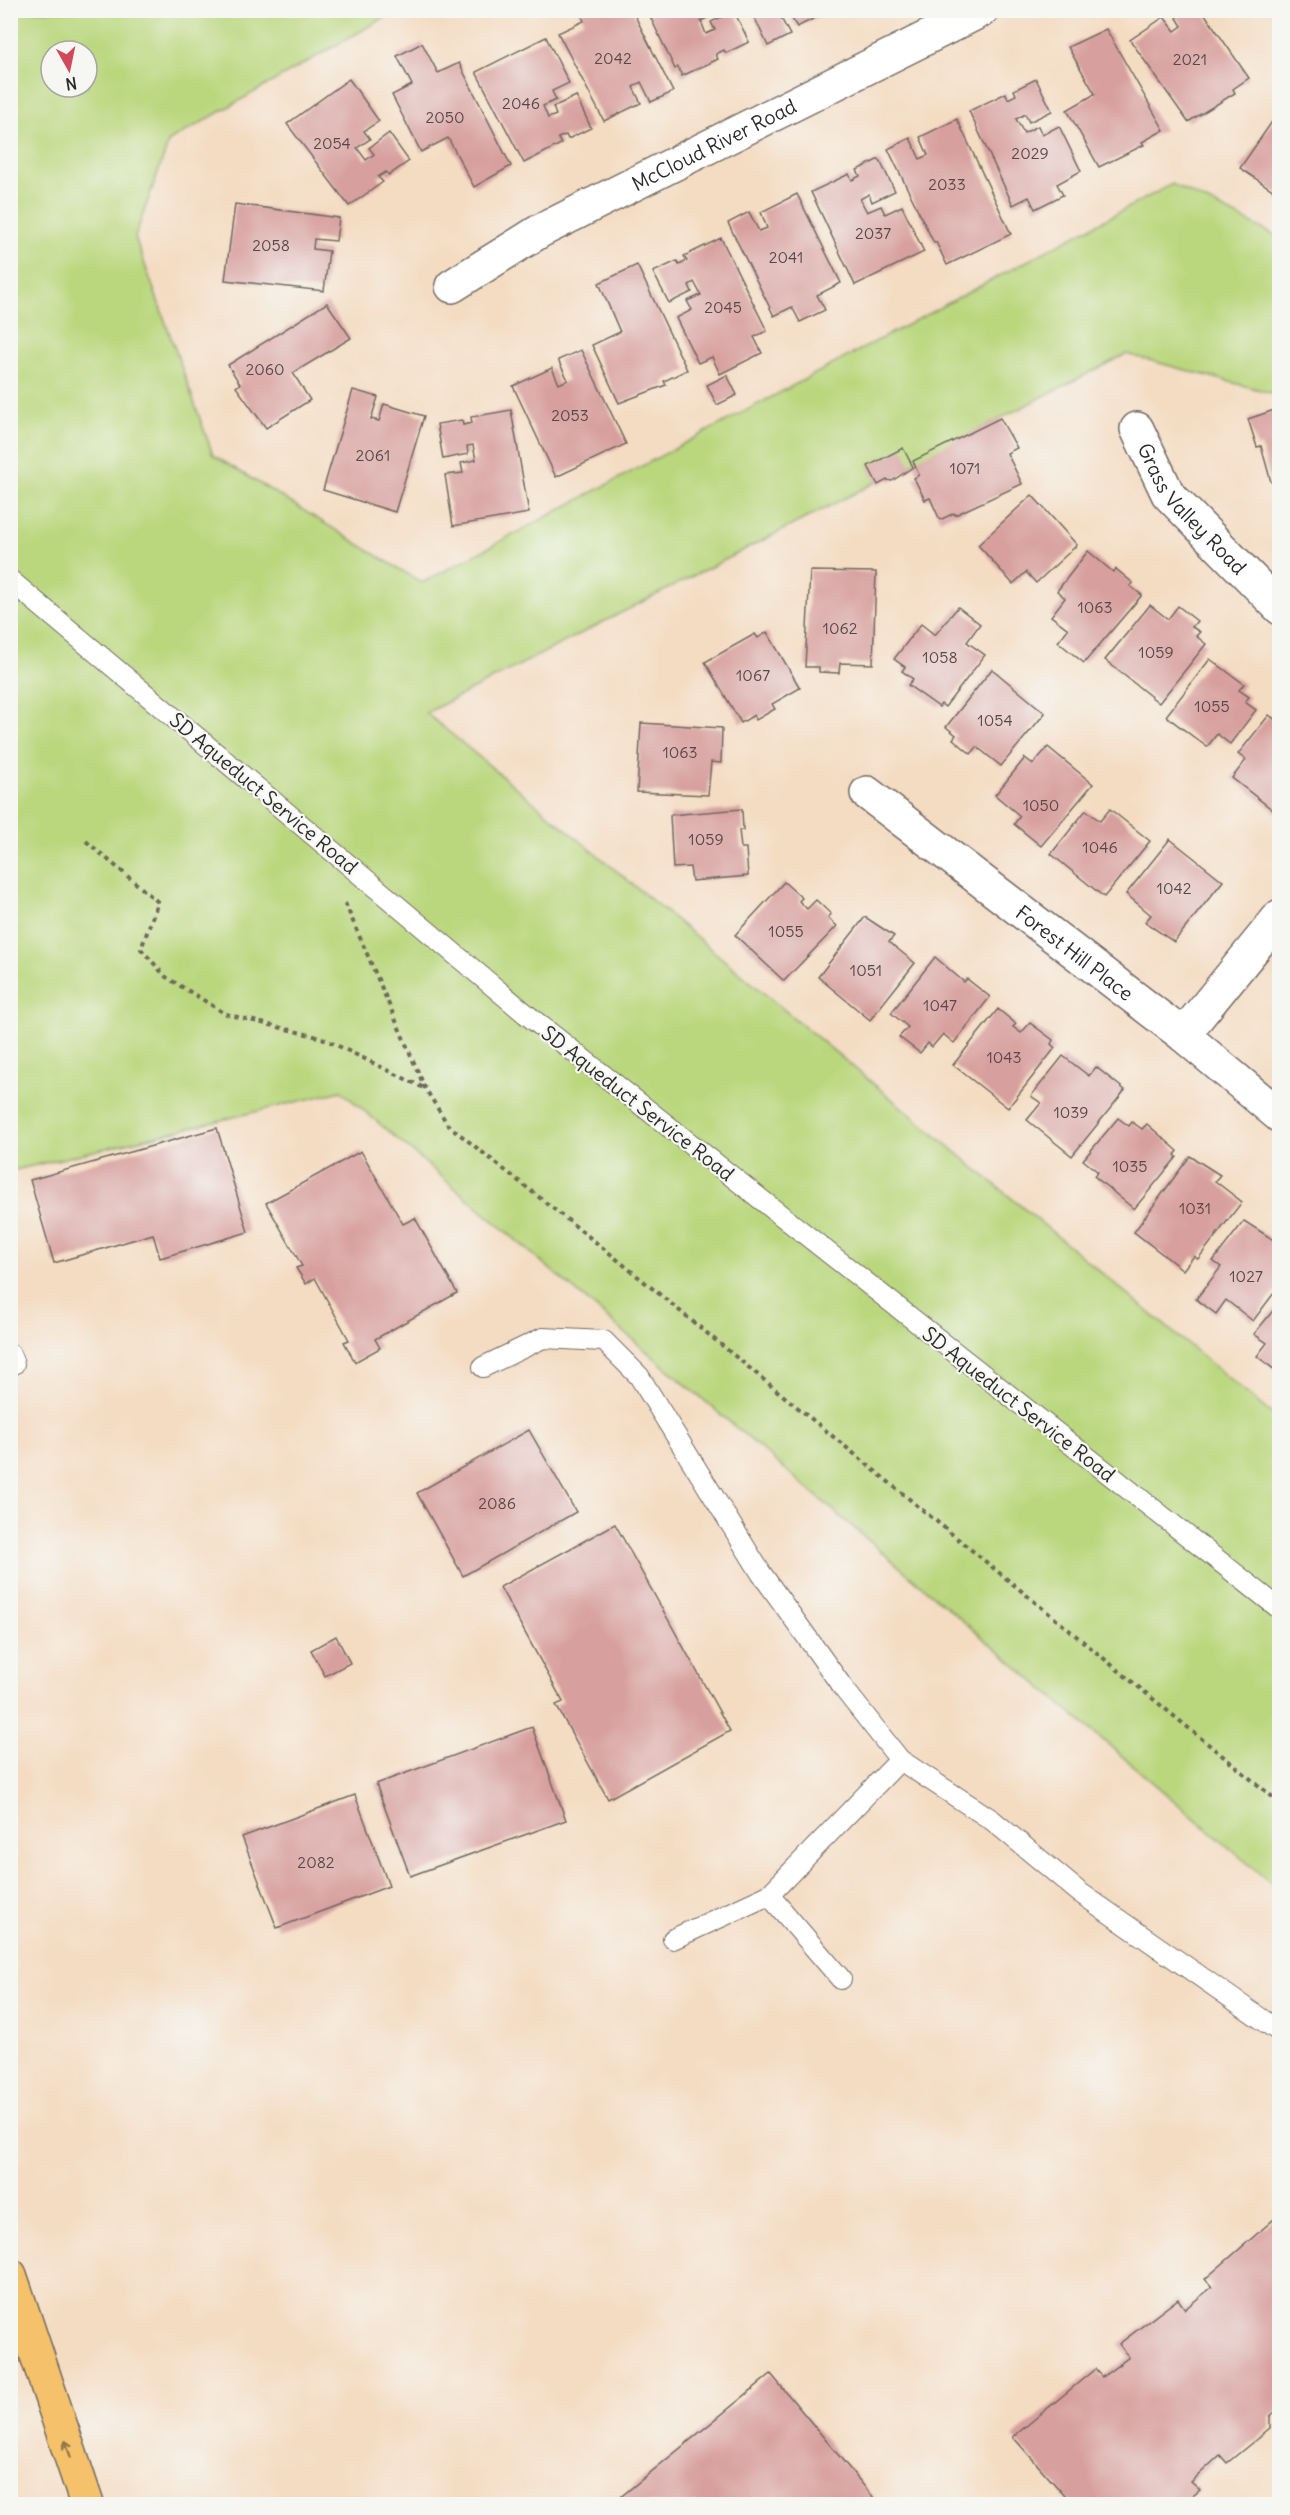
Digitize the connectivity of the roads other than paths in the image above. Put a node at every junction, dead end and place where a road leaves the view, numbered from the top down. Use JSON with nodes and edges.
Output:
{"nodes":[{"id":1,"x":982,"y":10,"type":"edge"},
{"id":2,"x":452,"y":286,"type":"dead end"},
{"id":3,"x":1137,"y":429,"type":"dead end"},
{"id":4,"x":10,"y":580,"type":"edge"},
{"id":5,"x":1280,"y":608,"type":"edge"},
{"id":6,"x":867,"y":793,"type":"dead end"},
{"id":7,"x":1280,"y":916,"type":"edge"},
{"id":8,"x":1184,"y":1035,"type":"junction"},
{"id":9,"x":1280,"y":1116,"type":"edge"},
{"id":10,"x":483,"y":1367,"type":"dead end"},
{"id":11,"x":1280,"y":1608,"type":"edge"},
{"id":12,"x":900,"y":1760,"type":"junction"},
{"id":13,"x":770,"y":1895,"type":"junction"},
{"id":14,"x":673,"y":1939,"type":"dead end"},
{"id":15,"x":842,"y":1979,"type":"dead end"},
{"id":16,"x":1280,"y":2032,"type":"edge"},
{"id":17,"x":10,"y":2275,"type":"edge"},
{"id":18,"x":87,"y":2505,"type":"edge"}],
"edges":[{"from":1,"to":2,"type":"street","name":"McCloud River Road"},
{"from":3,"to":5,"type":"street","name":"Grass Valley Road"},
{"from":4,"to":11,"type":"lane","name":"SD Aqueduct Service Road"},
{"from":6,"to":8,"type":"street","name":"Forest Hill Place"},
{"from":7,"to":8,"type":"street"},
{"from":8,"to":9,"type":"street","name":"Forest Hill Place"},
{"from":10,"to":12,"type":"lane"},
{"from":12,"to":13,"type":"lane"},
{"from":12,"to":16,"type":"lane"},
{"from":13,"to":14,"type":"lane"},
{"from":13,"to":15,"type":"lane"},
{"from":18,"to":17,"type":"highway","one_way":true}]}
